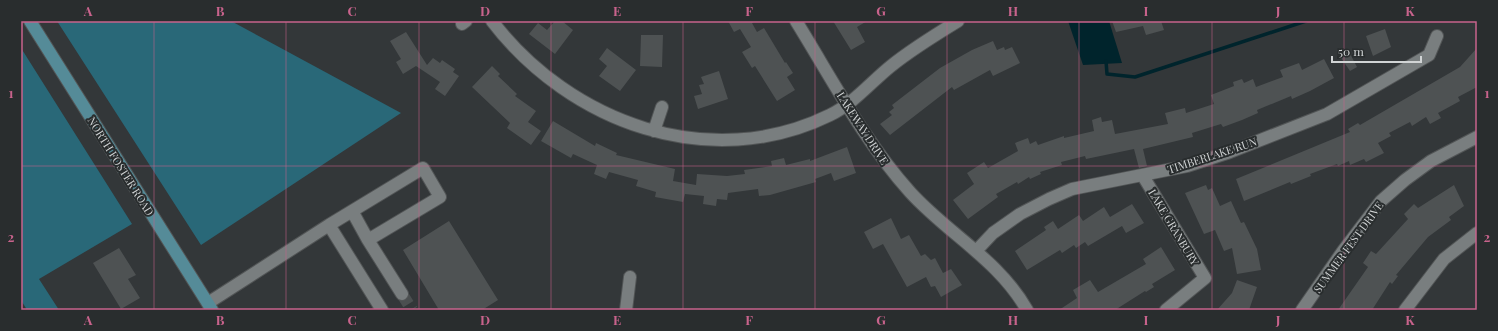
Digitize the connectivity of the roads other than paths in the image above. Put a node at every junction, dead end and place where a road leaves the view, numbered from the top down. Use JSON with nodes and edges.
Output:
{"nodes":[{"id":1,"x":30,"y":21,"type":"edge"},
{"id":2,"x":492,"y":21,"type":"edge"},
{"id":3,"x":796,"y":21,"type":"edge"},
{"id":4,"x":958,"y":21,"type":"edge"},
{"id":5,"x":1436,"y":36,"type":"dead end"},
{"id":6,"x":847,"y":104,"type":"junction"},
{"id":7,"x":662,"y":107,"type":"dead end"},
{"id":8,"x":654,"y":131,"type":"junction"},
{"id":9,"x":1477,"y":137,"type":"edge"},
{"id":10,"x":1143,"y":176,"type":"junction"},
{"id":11,"x":352,"y":211,"type":"junction"},
{"id":12,"x":329,"y":225,"type":"junction"},
{"id":13,"x":1477,"y":233,"type":"edge"},
{"id":14,"x":368,"y":240,"type":"junction"},
{"id":15,"x":976,"y":251,"type":"junction"},
{"id":16,"x":630,"y":276,"type":"dead end"},
{"id":17,"x":402,"y":294,"type":"tunnel mouth"},
{"id":18,"x":210,"y":307,"type":"edge"},
{"id":19,"x":382,"y":310,"type":"edge"},
{"id":20,"x":626,"y":310,"type":"edge"},
{"id":21,"x":1027,"y":310,"type":"edge"},
{"id":22,"x":1166,"y":310,"type":"edge"},
{"id":23,"x":1302,"y":310,"type":"edge"},
{"id":24,"x":1405,"y":310,"type":"edge"}],
"edges":[{"from":1,"to":18,"type":"main road","name":"NORTH FOSTER ROAD"},
{"from":2,"to":8,"type":"street"},
{"from":3,"to":6,"type":"street","name":"LAKEWAY DRIVE"},
{"from":4,"to":6,"type":"street"},
{"from":5,"to":10,"type":"street","name":"TIMBERLAKE RUN"},
{"from":6,"to":8,"type":"street"},
{"from":6,"to":15,"type":"street","name":"LAKEWAY DRIVE"},
{"from":7,"to":8,"type":"street"},
{"from":9,"to":23,"type":"street","name":"SUMMER FEST DRIVE"},
{"from":10,"to":15,"type":"street","name":"TIMBERLAKE RUN"},
{"from":10,"to":22,"type":"street","name":"LAKE GRANBURY"},
{"from":11,"to":12,"type":"street"},
{"from":11,"to":14,"type":"street"},
{"from":11,"to":14,"type":"street"},
{"from":12,"to":18,"type":"street"},
{"from":12,"to":19,"type":"street"},
{"from":13,"to":24,"type":"street"},
{"from":14,"to":17,"type":"street"},
{"from":15,"to":21,"type":"street","name":"LAKEWAY DRIVE"},
{"from":16,"to":20,"type":"street"}]}
